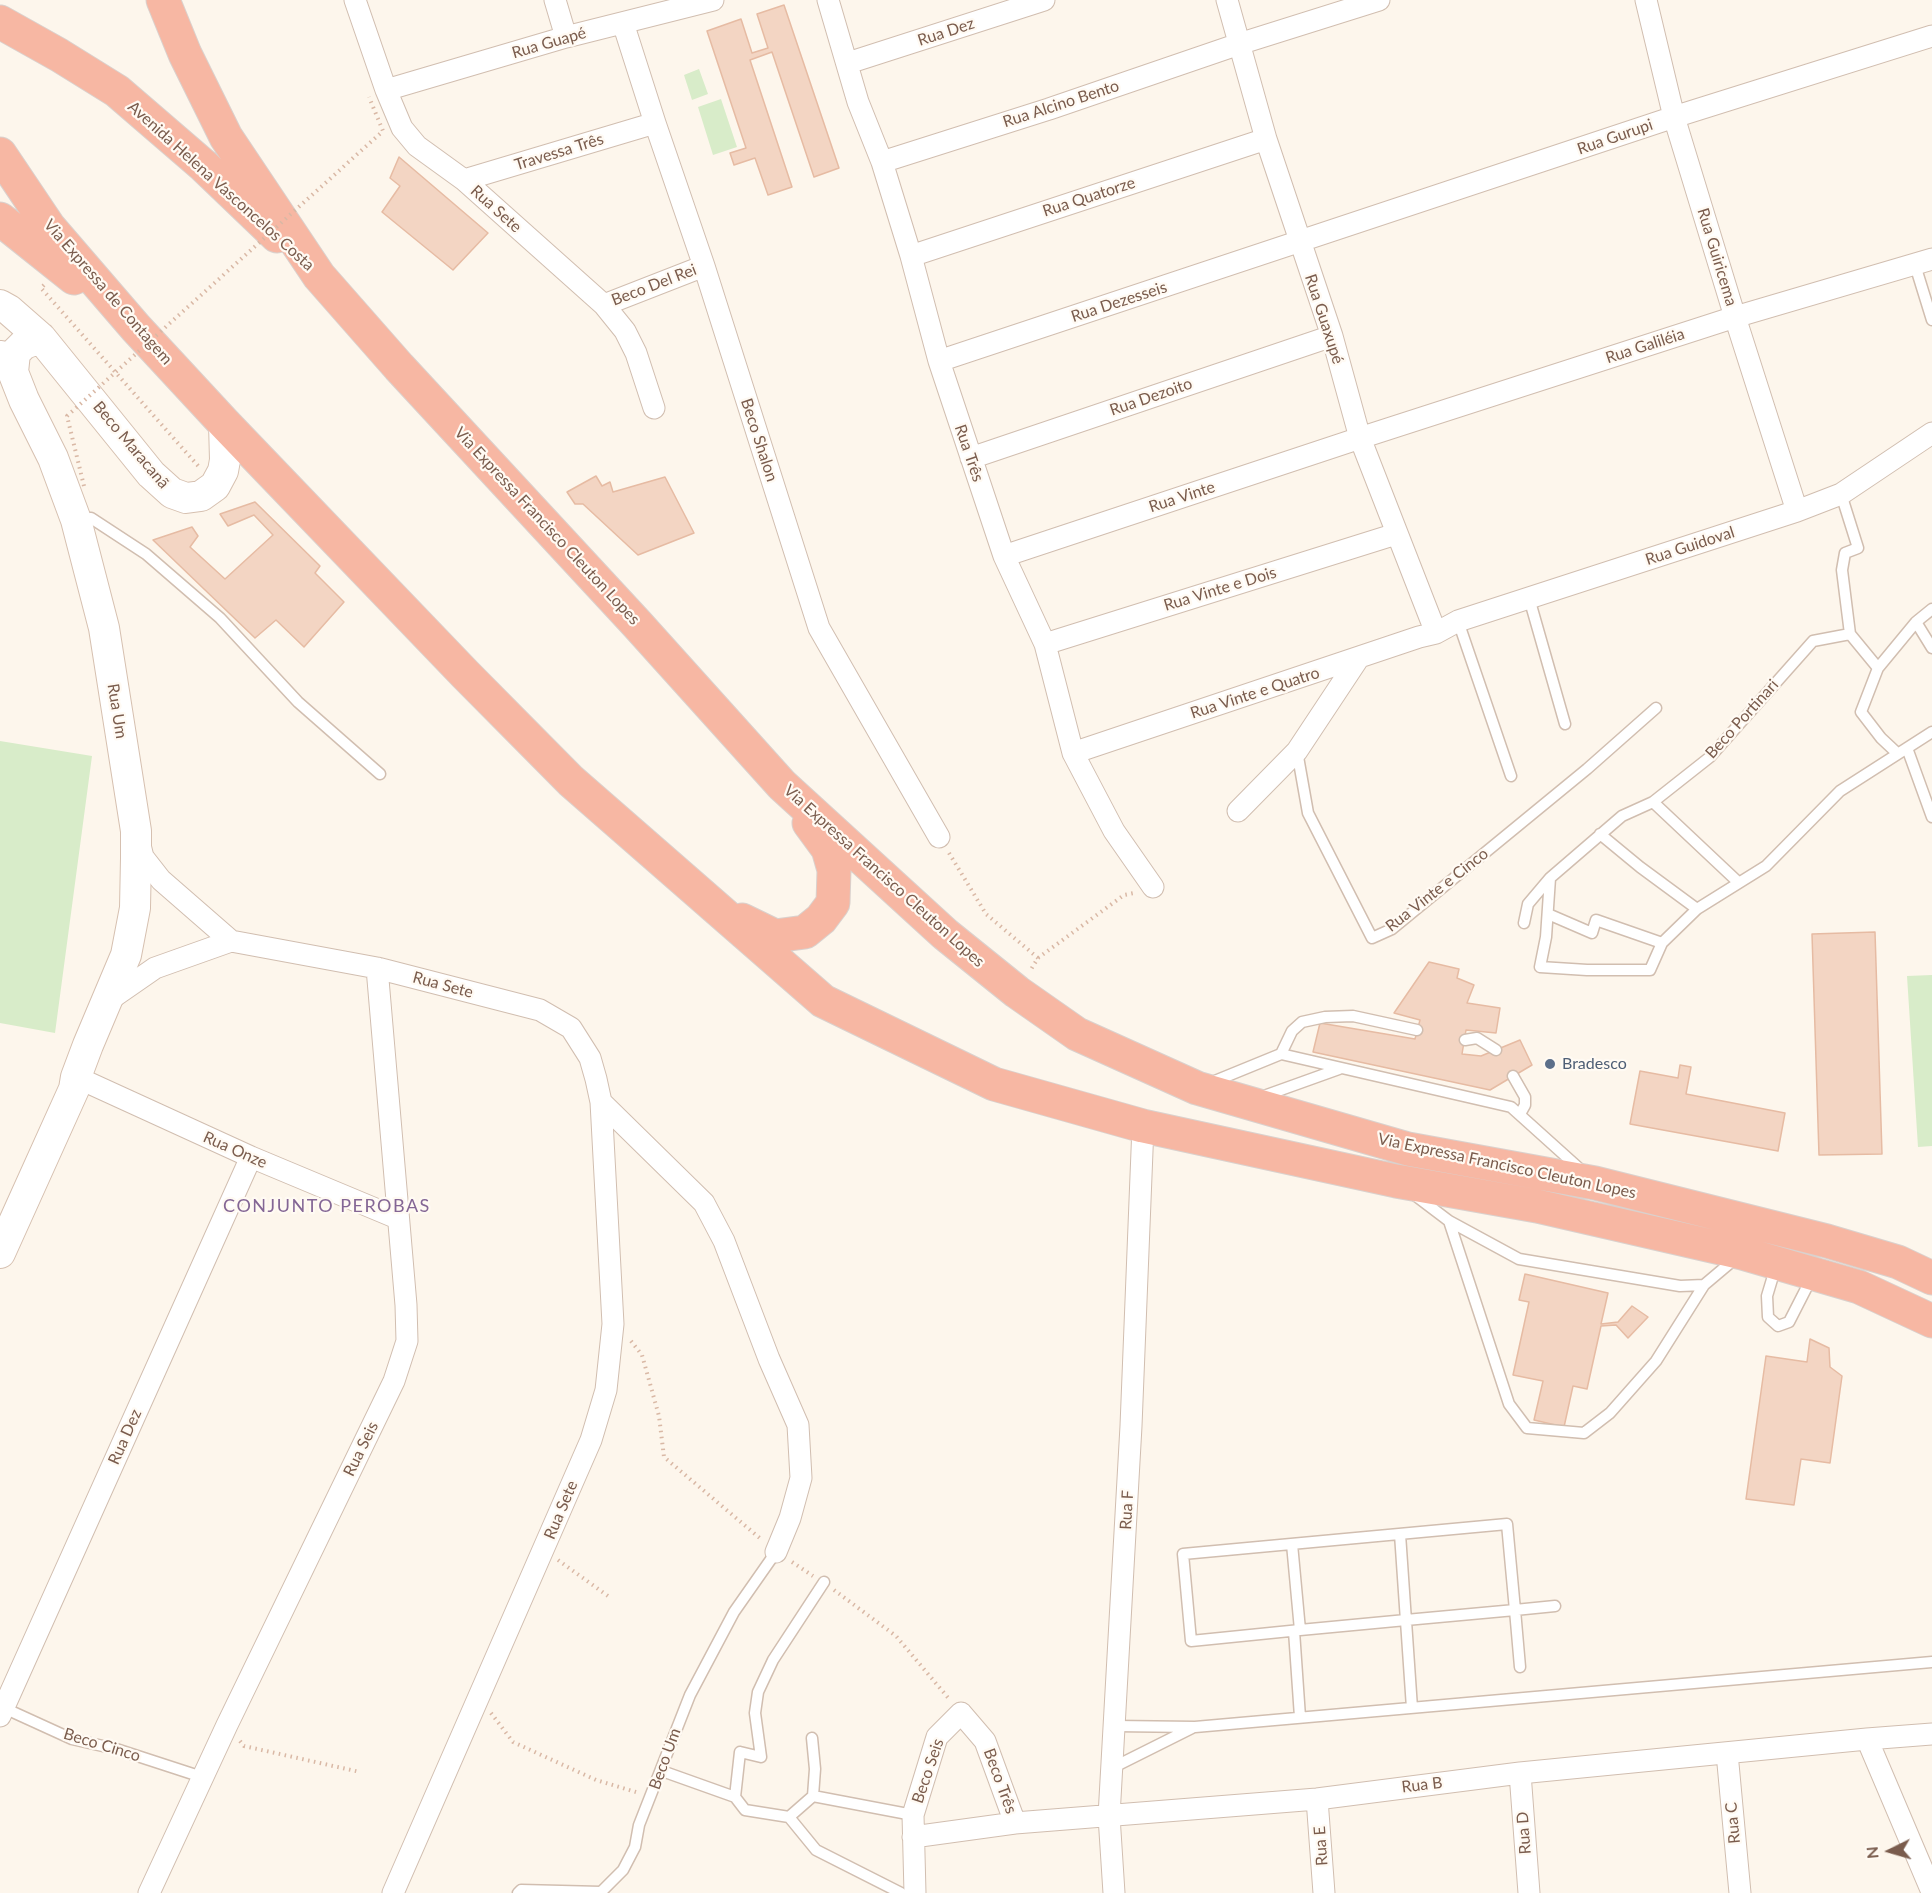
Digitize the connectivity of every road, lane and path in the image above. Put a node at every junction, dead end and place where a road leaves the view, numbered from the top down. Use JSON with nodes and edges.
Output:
{"nodes":[{"id":1,"x":163,"y":0,"type":"edge"},
{"id":2,"x":355,"y":0,"type":"edge"},
{"id":3,"x":555,"y":0,"type":"edge"},
{"id":4,"x":712,"y":0,"type":"edge"},
{"id":5,"x":828,"y":0,"type":"edge"},
{"id":6,"x":1044,"y":0,"type":"edge"},
{"id":7,"x":1227,"y":0,"type":"edge"},
{"id":8,"x":1379,"y":0,"type":"edge"},
{"id":9,"x":1646,"y":0,"type":"edge"},
{"id":10,"x":0,"y":22,"type":"edge"},
{"id":11,"x":623,"y":22,"type":"junction"},
{"id":12,"x":1932,"y":36,"type":"edge"},
{"id":13,"x":566,"y":37,"type":"junction"},
{"id":14,"x":1239,"y":44,"type":"junction"},
{"id":15,"x":848,"y":63,"type":"junction"},
{"id":16,"x":378,"y":94,"type":"junction"},
{"id":17,"x":1674,"y":117,"type":"junction"},
{"id":18,"x":655,"y":123,"type":"junction"},
{"id":19,"x":1266,"y":139,"type":"junction"},
{"id":20,"x":0,"y":154,"type":"edge"},
{"id":21,"x":882,"y":162,"type":"junction"},
{"id":22,"x":464,"y":180,"type":"junction"},
{"id":23,"x":0,"y":219,"type":"edge"},
{"id":24,"x":1299,"y":243,"type":"junction"},
{"id":25,"x":911,"y":256,"type":"junction"},
{"id":26,"x":1924,"y":262,"type":"edge"},
{"id":27,"x":704,"y":266,"type":"junction"},
{"id":28,"x":320,"y":276,"type":"junction"},
{"id":29,"x":48,"y":280,"type":"dead end"},
{"id":30,"x":0,"y":305,"type":"edge"},
{"id":31,"x":604,"y":305,"type":"junction"},
{"id":32,"x":1735,"y":317,"type":"junction"},
{"id":33,"x":1932,"y":320,"type":"edge"},
{"id":34,"x":136,"y":328,"type":"junction"},
{"id":35,"x":1332,"y":336,"type":"junction"},
{"id":36,"x":41,"y":338,"type":"junction"},
{"id":37,"x":939,"y":361,"type":"junction"},
{"id":38,"x":7,"y":364,"type":"edge"},
{"id":39,"x":654,"y":408,"type":"dead end"},
{"id":40,"x":224,"y":423,"type":"junction"},
{"id":41,"x":1932,"y":433,"type":"edge"},
{"id":42,"x":1360,"y":438,"type":"junction"},
{"id":43,"x":971,"y":458,"type":"junction"},
{"id":44,"x":84,"y":486,"type":"dead end"},
{"id":45,"x":215,"y":486,"type":"junction"},
{"id":46,"x":1841,"y":495,"type":"junction"},
{"id":47,"x":1797,"y":511,"type":"junction"},
{"id":48,"x":76,"y":520,"type":"junction"},
{"id":49,"x":1396,"y":534,"type":"junction"},
{"id":50,"x":1005,"y":556,"type":"junction"},
{"id":51,"x":1529,"y":598,"type":"junction"},
{"id":52,"x":1932,"y":609,"type":"edge"},
{"id":53,"x":1458,"y":621,"type":"junction"},
{"id":54,"x":1916,"y":622,"type":"junction"},
{"id":55,"x":1436,"y":633,"type":"junction"},
{"id":56,"x":1850,"y":634,"type":"junction"},
{"id":57,"x":1045,"y":644,"type":"junction"},
{"id":58,"x":1932,"y":648,"type":"edge"},
{"id":59,"x":1358,"y":659,"type":"junction"},
{"id":60,"x":1878,"y":668,"type":"junction"},
{"id":61,"x":1656,"y":708,"type":"dead end"},
{"id":62,"x":1565,"y":724,"type":"dead end"},
{"id":63,"x":1932,"y":732,"type":"edge"},
{"id":64,"x":1297,"y":751,"type":"junction"},
{"id":65,"x":1902,"y":751,"type":"junction"},
{"id":66,"x":1073,"y":753,"type":"junction"},
{"id":67,"x":380,"y":774,"type":"dead end"},
{"id":68,"x":1511,"y":776,"type":"dead end"},
{"id":69,"x":782,"y":785,"type":"junction"},
{"id":70,"x":1653,"y":802,"type":"junction"},
{"id":71,"x":1238,"y":811,"type":"dead end"},
{"id":72,"x":1932,"y":817,"type":"edge"},
{"id":73,"x":136,"y":831,"type":"junction"},
{"id":74,"x":1600,"y":834,"type":"junction"},
{"id":75,"x":939,"y":837,"type":"joint"},
{"id":76,"x":1550,"y":878,"type":"junction"},
{"id":77,"x":1738,"y":882,"type":"junction"},
{"id":78,"x":1153,"y":887,"type":"joint"},
{"id":79,"x":716,"y":908,"type":"junction"},
{"id":80,"x":1696,"y":909,"type":"junction"},
{"id":81,"x":1548,"y":914,"type":"junction"},
{"id":82,"x":1524,"y":923,"type":"dead end"},
{"id":83,"x":231,"y":941,"type":"junction"},
{"id":84,"x":1662,"y":943,"type":"junction"},
{"id":85,"x":1038,"y":958,"type":"junction"},
{"id":86,"x":377,"y":968,"type":"junction"},
{"id":87,"x":1017,"y":992,"type":"junction"},
{"id":88,"x":105,"y":1002,"type":"junction"},
{"id":89,"x":1417,"y":1030,"type":"dead end"},
{"id":90,"x":1465,"y":1040,"type":"dead end"},
{"id":91,"x":1496,"y":1050,"type":"dead end"},
{"id":92,"x":1281,"y":1054,"type":"junction"},
{"id":93,"x":1339,"y":1069,"type":"junction"},
{"id":94,"x":1513,"y":1076,"type":"dead end"},
{"id":95,"x":76,"y":1077,"type":"junction"},
{"id":96,"x":1197,"y":1088,"type":"junction"},
{"id":97,"x":601,"y":1102,"type":"junction"},
{"id":98,"x":1246,"y":1103,"type":"junction"},
{"id":99,"x":1520,"y":1114,"type":"junction"},
{"id":100,"x":1143,"y":1126,"type":"junction"},
{"id":101,"x":251,"y":1157,"type":"junction"},
{"id":102,"x":1396,"y":1181,"type":"junction"},
{"id":103,"x":1595,"y":1183,"type":"junction"},
{"id":104,"x":397,"y":1218,"type":"junction"},
{"id":105,"x":1449,"y":1221,"type":"junction"},
{"id":106,"x":0,"y":1227,"type":"edge"},
{"id":107,"x":0,"y":1252,"type":"edge"},
{"id":108,"x":1742,"y":1253,"type":"junction"},
{"id":109,"x":1777,"y":1263,"type":"junction"},
{"id":110,"x":1814,"y":1274,"type":"junction"},
{"id":111,"x":1932,"y":1278,"type":"edge"},
{"id":112,"x":1704,"y":1285,"type":"junction"},
{"id":113,"x":1932,"y":1321,"type":"edge"},
{"id":114,"x":1400,"y":1534,"type":"junction"},
{"id":115,"x":1292,"y":1544,"type":"junction"},
{"id":116,"x":544,"y":1549,"type":"junction"},
{"id":117,"x":776,"y":1552,"type":"joint"},
{"id":118,"x":824,"y":1582,"type":"dead end"},
{"id":119,"x":608,"y":1596,"type":"dead end"},
{"id":120,"x":1555,"y":1606,"type":"dead end"},
{"id":121,"x":1515,"y":1610,"type":"junction"},
{"id":122,"x":1406,"y":1620,"type":"junction"},
{"id":123,"x":1297,"y":1631,"type":"junction"},
{"id":124,"x":1932,"y":1662,"type":"edge"},
{"id":125,"x":1520,"y":1666,"type":"dead end"},
{"id":126,"x":6,"y":1684,"type":"edge"},
{"id":127,"x":479,"y":1697,"type":"junction"},
{"id":128,"x":1412,"y":1708,"type":"junction"},
{"id":129,"x":2,"y":1712,"type":"edge"},
{"id":130,"x":961,"y":1713,"type":"joint"},
{"id":131,"x":1300,"y":1717,"type":"junction"},
{"id":132,"x":227,"y":1725,"type":"junction"},
{"id":133,"x":1115,"y":1726,"type":"junction"},
{"id":134,"x":1195,"y":1727,"type":"junction"},
{"id":135,"x":1932,"y":1734,"type":"edge"},
{"id":136,"x":812,"y":1738,"type":"dead end"},
{"id":137,"x":1867,"y":1738,"type":"junction"},
{"id":138,"x":1727,"y":1753,"type":"junction"},
{"id":139,"x":1111,"y":1768,"type":"junction"},
{"id":140,"x":662,"y":1771,"type":"junction"},
{"id":141,"x":360,"y":1772,"type":"dead end"},
{"id":142,"x":1520,"y":1773,"type":"junction"},
{"id":143,"x":202,"y":1777,"type":"junction"},
{"id":144,"x":651,"y":1797,"type":"junction"},
{"id":145,"x":735,"y":1797,"type":"junction"},
{"id":146,"x":813,"y":1797,"type":"junction"},
{"id":147,"x":1317,"y":1798,"type":"junction"},
{"id":148,"x":913,"y":1815,"type":"junction"},
{"id":149,"x":1108,"y":1816,"type":"junction"},
{"id":150,"x":789,"y":1817,"type":"junction"},
{"id":151,"x":1015,"y":1822,"type":"junction"},
{"id":152,"x":913,"y":1837,"type":"junction"},
{"id":153,"x":1932,"y":1892,"type":"edge"},
{"id":154,"x":149,"y":1893,"type":"edge"},
{"id":155,"x":393,"y":1893,"type":"edge"},
{"id":156,"x":519,"y":1893,"type":"edge"},
{"id":157,"x":901,"y":1893,"type":"edge"},
{"id":158,"x":915,"y":1893,"type":"edge"},
{"id":159,"x":1114,"y":1893,"type":"edge"},
{"id":160,"x":1324,"y":1893,"type":"edge"},
{"id":161,"x":1528,"y":1893,"type":"edge"},
{"id":162,"x":1740,"y":1893,"type":"edge"}],
"edges":[{"from":1,"to":28,"type":"highway","name":"Via Expressa Francisco Cleuton Lopes"},
{"from":2,"to":16,"type":"street","name":"Rua Sete"},
{"from":3,"to":13,"type":"street"},
{"from":4,"to":11,"type":"street","name":"Rua Guapé"},
{"from":5,"to":15,"type":"street","name":"Rua Três"},
{"from":6,"to":15,"type":"street","name":"Rua Dez"},
{"from":7,"to":14,"type":"street","name":"Rua Guaxupé"},
{"from":8,"to":14,"type":"street","name":"Rua Alcino Bento"},
{"from":9,"to":17,"type":"street","name":"Rua Guiricema"},
{"from":10,"to":28,"type":"highway","name":"Avenida Helena Vasconcelos Costa"},
{"from":11,"to":13,"type":"street","name":"Rua Guapé"},
{"from":11,"to":18,"type":"street","name":"Beco Shalon"},
{"from":12,"to":17,"type":"street","name":"Rua Gurupi"},
{"from":13,"to":16,"type":"street","name":"Rua Guapé"},
{"from":14,"to":19,"type":"street","name":"Rua Guaxupé"},
{"from":14,"to":21,"type":"street","name":"Rua Alcino Bento"},
{"from":15,"to":21,"type":"street","name":"Rua Três"},
{"from":16,"to":22,"type":"street","name":"Rua Sete"},
{"from":16,"to":44,"type":"path","bridge":true},
{"from":17,"to":24,"type":"street","name":"Rua Gurupi"},
{"from":17,"to":32,"type":"street","name":"Rua Guiricema"},
{"from":18,"to":22,"type":"street","name":"Travessa Três"},
{"from":18,"to":27,"type":"street","name":"Beco Shalon"},
{"from":19,"to":24,"type":"street","name":"Rua Guaxupé"},
{"from":19,"to":25,"type":"street","name":"Rua Quatorze"},
{"from":20,"to":34,"type":"highway","name":"Via Expressa de Contagem"},
{"from":21,"to":25,"type":"street","name":"Rua Três"},
{"from":22,"to":31,"type":"street","name":"Rua Sete"},
{"from":23,"to":34,"type":"highway"},
{"from":24,"to":35,"type":"street","name":"Rua Guaxupé"},
{"from":24,"to":37,"type":"street","name":"Rua Dezesseis"},
{"from":25,"to":37,"type":"street","name":"Rua Três"},
{"from":26,"to":32,"type":"street","name":"Rua Galiléia"},
{"from":26,"to":33,"type":"lane"},
{"from":27,"to":31,"type":"street","name":"Beco Del Rei"},
{"from":27,"to":75,"type":"street","name":"Beco Shalon"},
{"from":28,"to":69,"type":"highway","name":"Via Expressa Francisco Cleuton Lopes"},
{"from":29,"to":45,"type":"path"},
{"from":30,"to":36,"type":"street","name":"Beco Maracanã"},
{"from":31,"to":39,"type":"street","name":"Rua Sete"},
{"from":32,"to":42,"type":"street","name":"Rua Galiléia"},
{"from":32,"to":47,"type":"street","name":"Rua Guiricema"},
{"from":34,"to":40,"type":"highway","name":"Via Expressa de Contagem"},
{"from":35,"to":42,"type":"street","name":"Rua Guaxupé"},
{"from":35,"to":43,"type":"street","name":"Rua Dezoito"},
{"from":36,"to":38,"type":"street"},
{"from":36,"to":45,"type":"street","name":"Beco Maracanã"},
{"from":37,"to":43,"type":"street","name":"Rua Três"},
{"from":38,"to":48,"type":"street","name":"Rua Um"},
{"from":40,"to":45,"type":"street"},
{"from":40,"to":79,"type":"highway","name":"Via Expressa Francisco Cleuton Lopes"},
{"from":41,"to":46,"type":"street","name":"Rua Guidoval"},
{"from":42,"to":49,"type":"street","name":"Rua Guaxupé"},
{"from":42,"to":50,"type":"street","name":"Rua Vinte"},
{"from":43,"to":50,"type":"street","name":"Rua Três"},
{"from":46,"to":47,"type":"street","name":"Rua Guidoval"},
{"from":46,"to":56,"type":"lane"},
{"from":47,"to":51,"type":"street","name":"Rua Guidoval"},
{"from":48,"to":67,"type":"lane"},
{"from":48,"to":73,"type":"street","name":"Rua Um"},
{"from":49,"to":55,"type":"street","name":"Rua Guaxupé"},
{"from":49,"to":57,"type":"street","name":"Rua Vinte e Dois"},
{"from":50,"to":57,"type":"street","name":"Rua Três"},
{"from":51,"to":53,"type":"street","name":"Rua Guidoval"},
{"from":51,"to":62,"type":"lane"},
{"from":52,"to":54,"type":"lane"},
{"from":53,"to":55,"type":"street","name":"Rua Guidoval"},
{"from":53,"to":68,"type":"lane"},
{"from":54,"to":58,"type":"lane"},
{"from":54,"to":60,"type":"lane"},
{"from":55,"to":59,"type":"street","name":"Rua Vinte e Quatro"},
{"from":56,"to":60,"type":"lane"},
{"from":56,"to":70,"type":"lane","name":"Beco Portinari"},
{"from":57,"to":66,"type":"street","name":"Rua Três"},
{"from":59,"to":64,"type":"street"},
{"from":59,"to":66,"type":"street","name":"Rua Vinte e Quatro"},
{"from":60,"to":65,"type":"lane"},
{"from":61,"to":64,"type":"lane","name":"Rua Vinte e Cinco"},
{"from":63,"to":65,"type":"lane"},
{"from":64,"to":71,"type":"street"},
{"from":65,"to":72,"type":"lane"},
{"from":65,"to":77,"type":"lane"},
{"from":66,"to":78,"type":"street","name":"Rua Três"},
{"from":69,"to":79,"type":"highway"},
{"from":69,"to":87,"type":"highway","name":"Via Expressa Francisco Cleuton Lopes"},
{"from":70,"to":74,"type":"lane","name":"Beco Portinari"},
{"from":70,"to":77,"type":"lane"},
{"from":73,"to":83,"type":"street"},
{"from":73,"to":88,"type":"street","name":"Rua Um"},
{"from":74,"to":76,"type":"lane","name":"Beco Portinari"},
{"from":74,"to":80,"type":"lane"},
{"from":75,"to":85,"type":"path"},
{"from":76,"to":81,"type":"lane"},
{"from":76,"to":82,"type":"lane","name":"Beco Portinari"},
{"from":77,"to":80,"type":"lane"},
{"from":78,"to":85,"type":"path"},
{"from":79,"to":100,"type":"highway","name":"Via Expressa Francisco Cleuton Lopes"},
{"from":80,"to":84,"type":"lane"},
{"from":81,"to":84,"type":"lane"},
{"from":81,"to":84,"type":"lane"},
{"from":83,"to":86,"type":"street","name":"Rua Sete"},
{"from":83,"to":88,"type":"street"},
{"from":85,"to":87,"type":"path"},
{"from":86,"to":97,"type":"street","name":"Rua Sete"},
{"from":86,"to":104,"type":"street","name":"Rua Seis"},
{"from":87,"to":96,"type":"highway","name":"Via Expressa Francisco Cleuton Lopes"},
{"from":88,"to":95,"type":"street","name":"Rua Um"},
{"from":89,"to":92,"type":"lane"},
{"from":90,"to":91,"type":"lane"},
{"from":92,"to":93,"type":"lane"},
{"from":92,"to":96,"type":"lane"},
{"from":93,"to":98,"type":"lane"},
{"from":93,"to":99,"type":"lane"},
{"from":94,"to":99,"type":"lane"},
{"from":95,"to":101,"type":"street","name":"Rua Onze"},
{"from":95,"to":106,"type":"street","name":"Rua Um"},
{"from":95,"to":107,"type":"street","name":"Rua Um"},
{"from":96,"to":98,"type":"highway","name":"Via Expressa Francisco Cleuton Lopes"},
{"from":97,"to":116,"type":"street","name":"Rua Sete"},
{"from":97,"to":117,"type":"street"},
{"from":98,"to":103,"type":"highway","name":"Via Expressa Francisco Cleuton Lopes"},
{"from":99,"to":103,"type":"lane"},
{"from":100,"to":102,"type":"highway","name":"Via Expressa Francisco Cleuton Lopes"},
{"from":100,"to":133,"type":"street","name":"Rua F"},
{"from":101,"to":104,"type":"street","name":"Rua Onze"},
{"from":101,"to":126,"type":"street","name":"Rua Dez"},
{"from":102,"to":105,"type":"lane"},
{"from":102,"to":108,"type":"highway","name":"Via Expressa Francisco Cleuton Lopes"},
{"from":103,"to":111,"type":"highway","name":"Via Expressa Francisco Cleuton Lopes"},
{"from":104,"to":132,"type":"street","name":"Rua Seis"},
{"from":105,"to":112,"type":"lane"},
{"from":105,"to":112,"type":"lane"},
{"from":108,"to":109,"type":"highway","name":"Via Expressa Francisco Cleuton Lopes"},
{"from":108,"to":112,"type":"lane"},
{"from":109,"to":110,"type":"highway","name":"Via Expressa Francisco Cleuton Lopes"},
{"from":109,"to":110,"type":"lane"},
{"from":110,"to":113,"type":"highway","name":"Via Expressa Francisco Cleuton Lopes"},
{"from":114,"to":115,"type":"lane"},
{"from":114,"to":121,"type":"lane"},
{"from":114,"to":122,"type":"lane"},
{"from":115,"to":123,"type":"lane"},
{"from":115,"to":123,"type":"lane"},
{"from":116,"to":119,"type":"path"},
{"from":116,"to":127,"type":"street","name":"Rua Sete"},
{"from":117,"to":140,"type":"lane","name":"Beco Um"},
{"from":118,"to":145,"type":"lane"},
{"from":120,"to":121,"type":"lane"},
{"from":121,"to":122,"type":"lane"},
{"from":121,"to":125,"type":"lane"},
{"from":122,"to":123,"type":"lane"},
{"from":122,"to":128,"type":"lane"},
{"from":123,"to":131,"type":"lane"},
{"from":124,"to":128,"type":"lane"},
{"from":126,"to":129,"type":"street","name":"Rua Dez"},
{"from":127,"to":144,"type":"path"},
{"from":127,"to":155,"type":"street","name":"Rua Sete"},
{"from":128,"to":131,"type":"lane"},
{"from":129,"to":143,"type":"lane","name":"Beco Cinco"},
{"from":130,"to":148,"type":"street","name":"Beco Seis"},
{"from":130,"to":151,"type":"street","name":"Beco Três"},
{"from":131,"to":134,"type":"lane"},
{"from":132,"to":141,"type":"path"},
{"from":132,"to":143,"type":"street","name":"Rua Seis"},
{"from":133,"to":134,"type":"lane"},
{"from":133,"to":139,"type":"street","name":"Rua F"},
{"from":134,"to":139,"type":"lane"},
{"from":135,"to":137,"type":"street","name":"Rua B"},
{"from":136,"to":146,"type":"lane"},
{"from":137,"to":138,"type":"street","name":"Rua B"},
{"from":137,"to":153,"type":"street"},
{"from":138,"to":142,"type":"street","name":"Rua B"},
{"from":138,"to":162,"type":"street","name":"Rua C"},
{"from":139,"to":149,"type":"street","name":"Rua F"},
{"from":140,"to":144,"type":"lane","name":"Beco Um"},
{"from":140,"to":145,"type":"lane"},
{"from":142,"to":147,"type":"street","name":"Rua B"},
{"from":142,"to":161,"type":"street","name":"Rua D"},
{"from":143,"to":154,"type":"street","name":"Rua Seis"},
{"from":144,"to":156,"type":"lane","name":"Beco Um"},
{"from":145,"to":150,"type":"lane"},
{"from":146,"to":148,"type":"lane"},
{"from":146,"to":150,"type":"lane"},
{"from":147,"to":149,"type":"street","name":"Rua B"},
{"from":147,"to":160,"type":"street","name":"Rua E"},
{"from":148,"to":152,"type":"street","name":"Beco Seis"},
{"from":149,"to":151,"type":"street","name":"Rua B"},
{"from":149,"to":159,"type":"street","name":"Rua F"},
{"from":150,"to":157,"type":"lane"},
{"from":151,"to":152,"type":"street","name":"Rua B"},
{"from":152,"to":158,"type":"street","name":"Beco Seis"}]}
